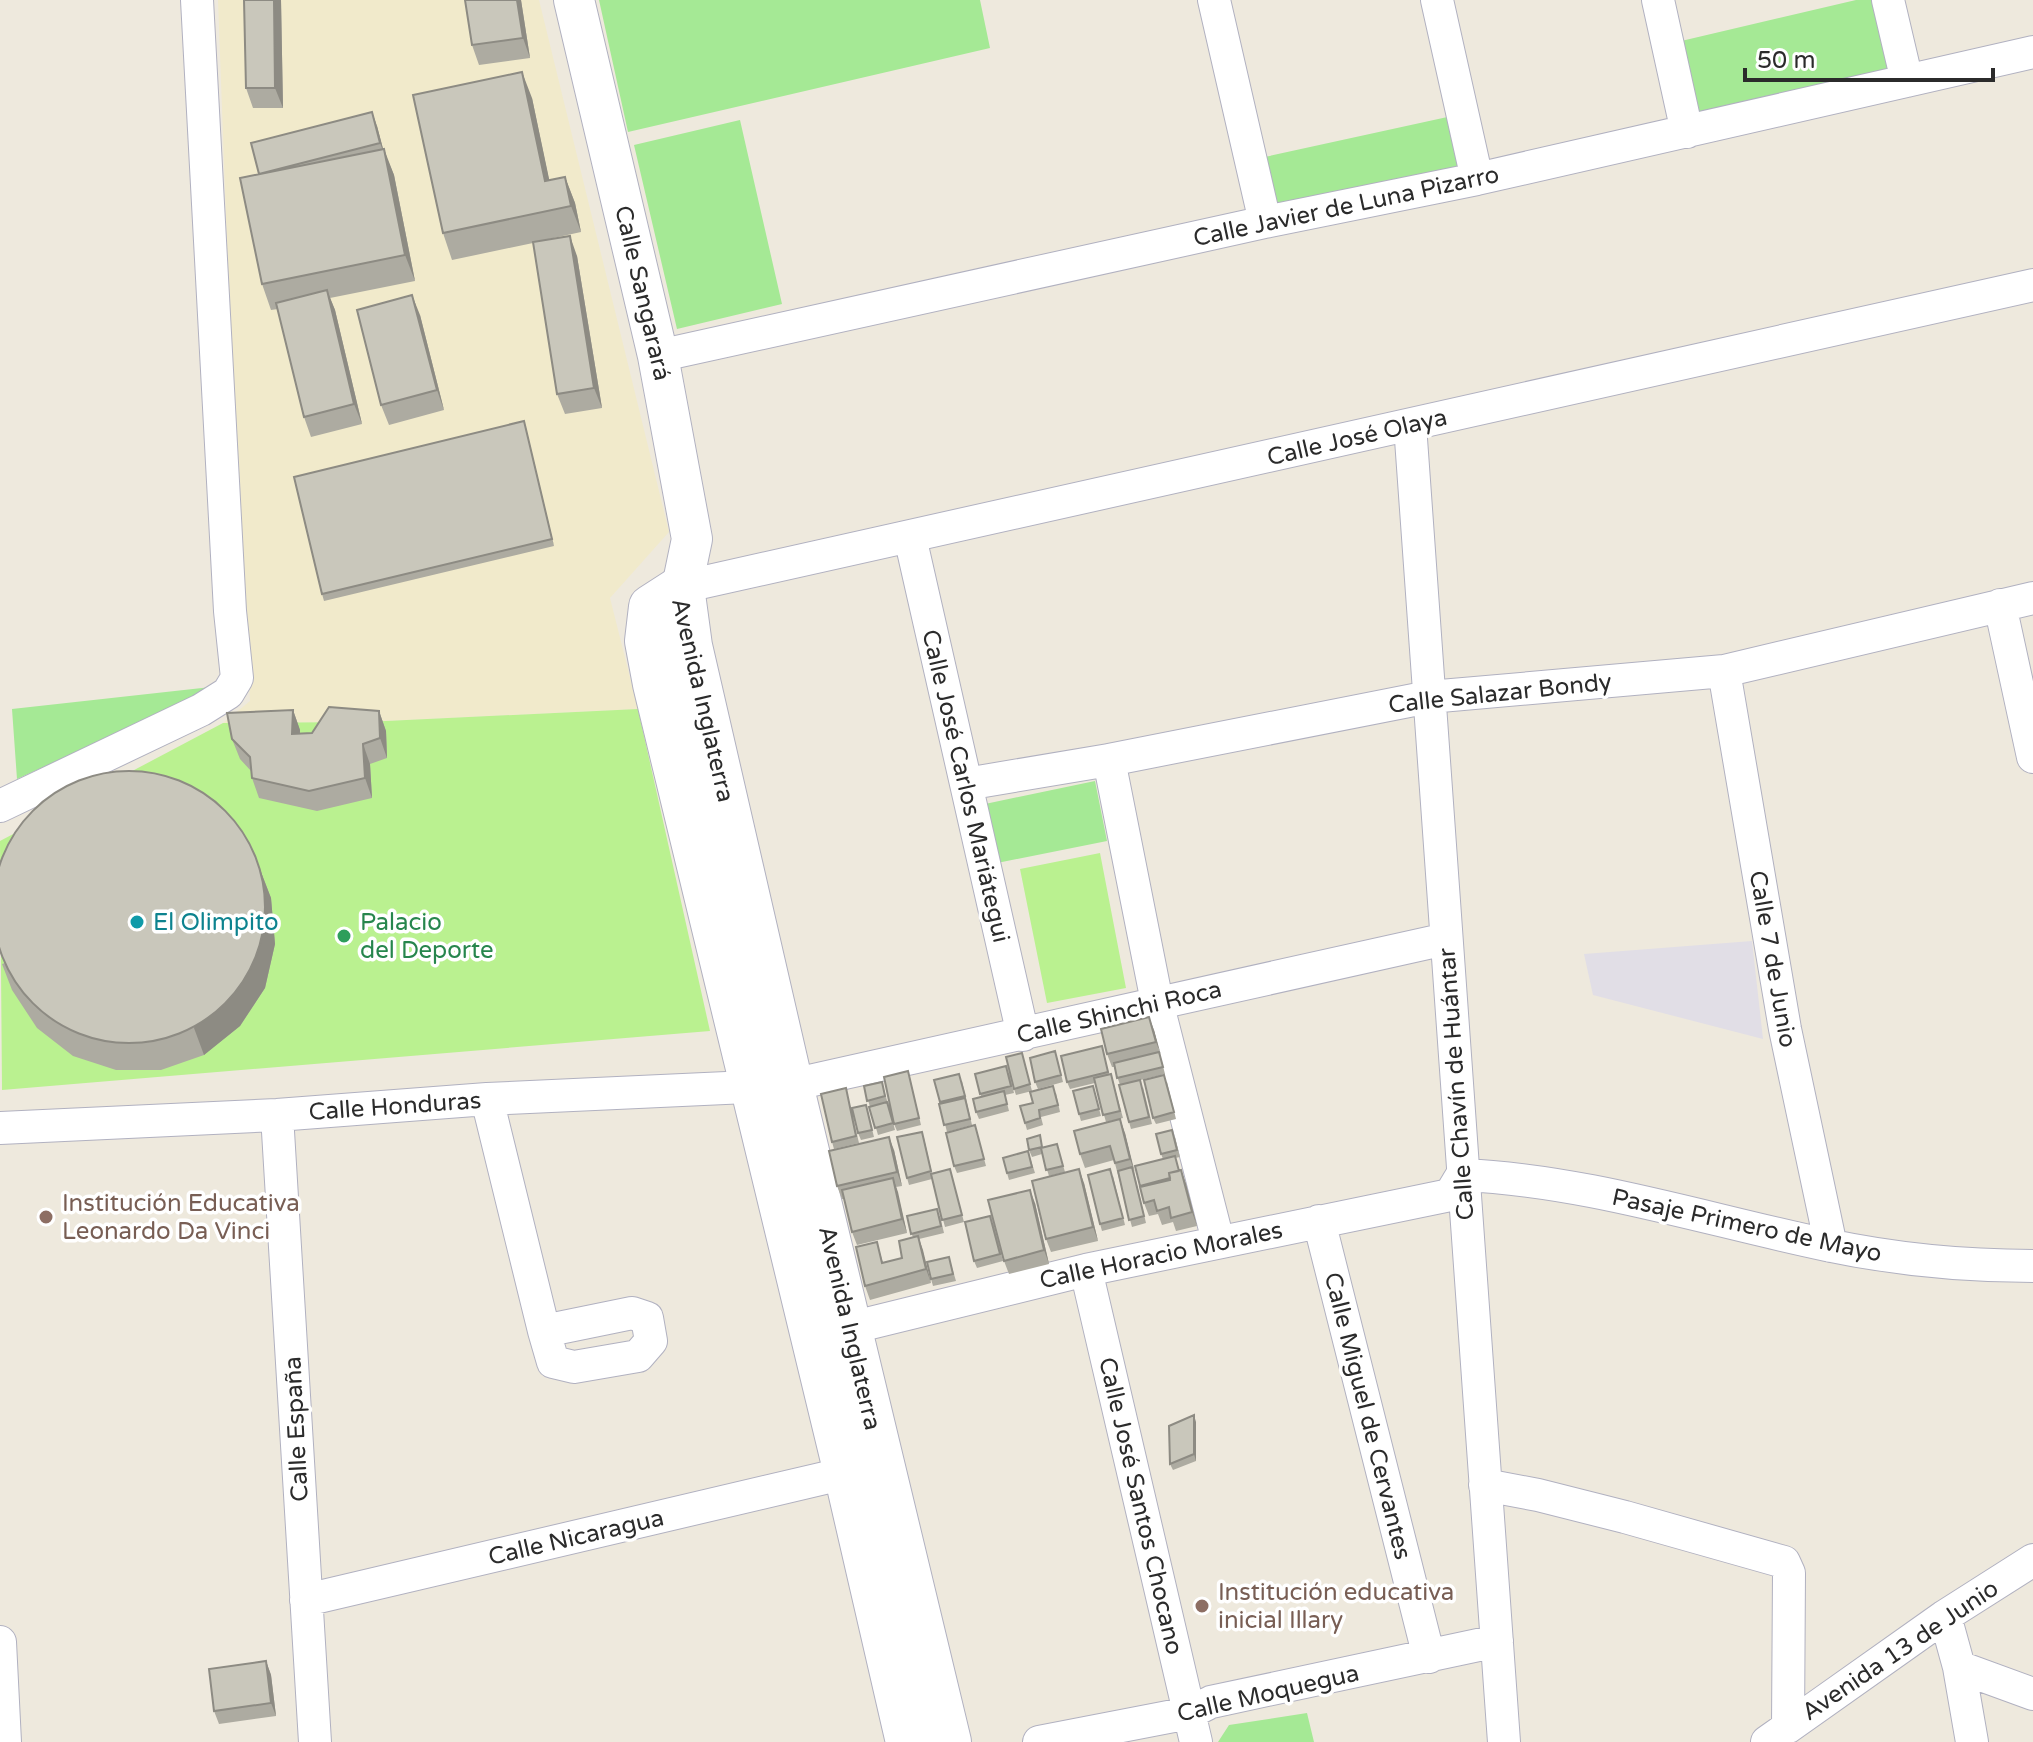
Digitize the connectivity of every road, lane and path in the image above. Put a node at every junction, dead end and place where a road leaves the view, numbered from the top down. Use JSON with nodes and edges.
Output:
{"nodes":[{"id":1,"x":197,"y":0,"type":"edge"},
{"id":2,"x":574,"y":0,"type":"edge"},
{"id":3,"x":1214,"y":0,"type":"edge"},
{"id":4,"x":1437,"y":0,"type":"edge"},
{"id":5,"x":1658,"y":0,"type":"edge"},
{"id":6,"x":1888,"y":0,"type":"edge"},
{"id":7,"x":2033,"y":52,"type":"edge"},
{"id":8,"x":1907,"y":81,"type":"junction"},
{"id":9,"x":1687,"y":132,"type":"junction"},
{"id":10,"x":1477,"y":179,"type":"junction"},
{"id":11,"x":1265,"y":222,"type":"junction"},
{"id":12,"x":2033,"y":285,"type":"edge"},
{"id":13,"x":658,"y":356,"type":"junction"},
{"id":14,"x":1410,"y":425,"type":"junction"},
{"id":15,"x":910,"y":537,"type":"junction"},
{"id":16,"x":682,"y":587,"type":"junction"},
{"id":17,"x":2033,"y":598,"type":"edge"},
{"id":18,"x":2000,"y":605,"type":"junction"},
{"id":19,"x":1724,"y":671,"type":"junction"},
{"id":20,"x":1429,"y":697,"type":"junction"},
{"id":21,"x":2033,"y":757,"type":"edge"},
{"id":22,"x":1109,"y":760,"type":"junction"},
{"id":23,"x":966,"y":784,"type":"junction"},
{"id":24,"x":0,"y":806,"type":"edge"},
{"id":25,"x":1446,"y":939,"type":"junction"},
{"id":26,"x":1157,"y":1002,"type":"junction"},
{"id":27,"x":1023,"y":1035,"type":"junction"},
{"id":28,"x":772,"y":1085,"type":"junction"},
{"id":29,"x":487,"y":1099,"type":"junction"},
{"id":30,"x":277,"y":1115,"type":"junction"},
{"id":31,"x":0,"y":1128,"type":"edge"},
{"id":32,"x":1462,"y":1175,"type":"junction"},
{"id":33,"x":1319,"y":1221,"type":"junction"},
{"id":34,"x":1218,"y":1241,"type":"junction"},
{"id":35,"x":1831,"y":1246,"type":"junction"},
{"id":36,"x":2033,"y":1266,"type":"edge"},
{"id":37,"x":1086,"y":1270,"type":"junction"},
{"id":38,"x":850,"y":1328,"type":"junction"},
{"id":39,"x":544,"y":1331,"type":"dead end"},
{"id":40,"x":846,"y":1473,"type":"junction"},
{"id":41,"x":1485,"y":1485,"type":"junction"},
{"id":42,"x":2033,"y":1560,"type":"edge"},
{"id":43,"x":306,"y":1600,"type":"junction"},
{"id":44,"x":1945,"y":1616,"type":"junction"},
{"id":45,"x":1497,"y":1641,"type":"junction"},
{"id":46,"x":0,"y":1642,"type":"edge"},
{"id":47,"x":1429,"y":1657,"type":"junction"},
{"id":48,"x":1959,"y":1667,"type":"junction"},
{"id":49,"x":2033,"y":1694,"type":"edge"},
{"id":50,"x":1193,"y":1727,"type":"edge"},
{"id":51,"x":1778,"y":1735,"type":"edge"},
{"id":52,"x":5,"y":1742,"type":"edge"},
{"id":53,"x":315,"y":1742,"type":"edge"},
{"id":54,"x":908,"y":1742,"type":"edge"},
{"id":55,"x":949,"y":1742,"type":"edge"},
{"id":56,"x":1039,"y":1742,"type":"edge"},
{"id":57,"x":1504,"y":1742,"type":"edge"},
{"id":58,"x":1972,"y":1742,"type":"edge"}],
"edges":[{"from":1,"to":24,"type":"street"},
{"from":2,"to":13,"type":"street","name":"Calle Sangarará"},
{"from":3,"to":11,"type":"street"},
{"from":4,"to":10,"type":"street"},
{"from":5,"to":9,"type":"street"},
{"from":6,"to":8,"type":"street"},
{"from":7,"to":8,"type":"street","name":"Calle Javier de Luna Pizarro"},
{"from":8,"to":9,"type":"street","name":"Calle Javier de Luna Pizarro"},
{"from":9,"to":10,"type":"street","name":"Calle Javier de Luna Pizarro"},
{"from":10,"to":11,"type":"street","name":"Calle Javier de Luna Pizarro"},
{"from":11,"to":13,"type":"street","name":"Calle Javier de Luna Pizarro"},
{"from":12,"to":14,"type":"street","name":"Calle José Olaya"},
{"from":13,"to":16,"type":"street","name":"Calle Sangarará"},
{"from":14,"to":15,"type":"street","name":"Calle José Olaya"},
{"from":14,"to":20,"type":"street","name":"Calle Chavín de Huántar"},
{"from":15,"to":16,"type":"street","name":"Calle José Olaya"},
{"from":15,"to":23,"type":"street","name":"Calle José Carlos Mariátegui"},
{"from":16,"to":28,"type":"main road","name":"Avenida Inglaterra"},
{"from":17,"to":18,"type":"street","name":"Calle Salazar Bondy"},
{"from":18,"to":19,"type":"street","name":"Calle Salazar Bondy"},
{"from":18,"to":21,"type":"street"},
{"from":19,"to":20,"type":"street","name":"Calle Salazar Bondy"},
{"from":19,"to":35,"type":"street","name":"Calle 7 de Junio"},
{"from":20,"to":22,"type":"street","name":"Calle Salazar Bondy"},
{"from":20,"to":25,"type":"street","name":"Calle Chavín de Huántar"},
{"from":22,"to":23,"type":"street","name":"Calle Salazar Bondy"},
{"from":22,"to":26,"type":"street"},
{"from":23,"to":27,"type":"street","name":"Calle José Carlos Mariátegui"},
{"from":25,"to":26,"type":"street","name":"Calle Shinchi Roca"},
{"from":25,"to":32,"type":"street","name":"Calle Chavín de Huántar"},
{"from":26,"to":27,"type":"street","name":"Calle Shinchi Roca"},
{"from":26,"to":34,"type":"street"},
{"from":27,"to":28,"type":"street","name":"Calle Shinchi Roca"},
{"from":28,"to":29,"type":"street","name":"Calle Honduras"},
{"from":28,"to":38,"type":"main road","name":"Avenida Inglaterra"},
{"from":28,"to":40,"type":"main road","name":"Avenida Inglaterra"},
{"from":29,"to":30,"type":"street","name":"Calle Honduras"},
{"from":29,"to":39,"type":"street"},
{"from":30,"to":31,"type":"street","name":"Calle Honduras"},
{"from":30,"to":43,"type":"street","name":"Calle España"},
{"from":32,"to":33,"type":"street","name":"Calle Horacio Morales"},
{"from":32,"to":35,"type":"street","name":"Pasaje Primero de Mayo"},
{"from":32,"to":41,"type":"street","name":"Calle Chavín de Huántar"},
{"from":33,"to":34,"type":"street","name":"Calle Horacio Morales"},
{"from":33,"to":47,"type":"street","name":"Calle Miguel de Cervantes"},
{"from":34,"to":37,"type":"street","name":"Calle Horacio Morales"},
{"from":35,"to":36,"type":"street","name":"Pasaje Primero de Mayo"},
{"from":37,"to":38,"type":"street","name":"Calle Horacio Morales"},
{"from":37,"to":50,"type":"street","name":"Calle José Santos Chocano"},
{"from":38,"to":55,"type":"main road","name":"Avenida Inglaterra"},
{"from":40,"to":43,"type":"street","name":"Calle Nicaragua"},
{"from":40,"to":54,"type":"main road","name":"Avenida Inglaterra"},
{"from":41,"to":45,"type":"street","name":"Calle Chavín de Huántar"},
{"from":41,"to":51,"type":"street"},
{"from":42,"to":44,"type":"street","name":"Avenida 13 de Junio"},
{"from":43,"to":53,"type":"street","name":"Calle España"},
{"from":44,"to":48,"type":"street"},
{"from":44,"to":51,"type":"street","name":"Avenida 13 de Junio"},
{"from":45,"to":47,"type":"street","name":"Calle Moquegua"},
{"from":45,"to":57,"type":"street","name":"Calle Chavín de Huántar"},
{"from":46,"to":52,"type":"street"},
{"from":47,"to":50,"type":"street","name":"Calle Moquegua"},
{"from":48,"to":49,"type":"street"},
{"from":48,"to":58,"type":"street"},
{"from":50,"to":56,"type":"street","name":"Calle Moquegua"}]}
